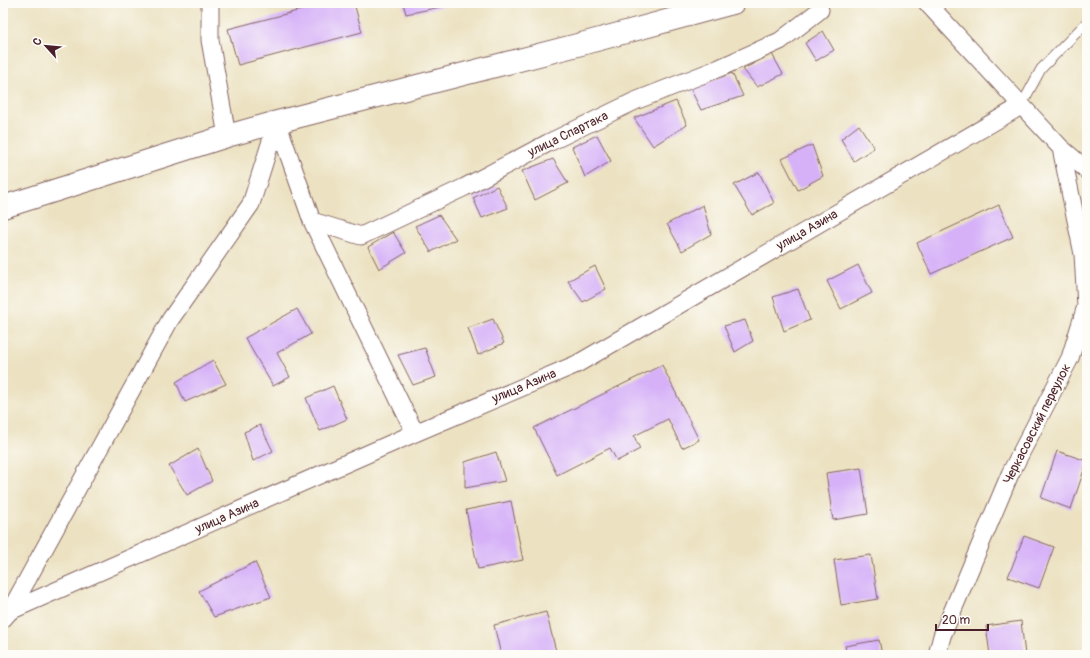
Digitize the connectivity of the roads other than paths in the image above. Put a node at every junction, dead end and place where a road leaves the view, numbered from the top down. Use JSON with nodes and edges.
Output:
{"nodes":[{"id":1,"x":210,"y":3,"type":"edge"},
{"id":2,"x":733,"y":3,"type":"edge"},
{"id":3,"x":927,"y":3,"type":"edge"},
{"id":4,"x":820,"y":10,"type":"dead end"},
{"id":5,"x":1087,"y":22,"type":"edge"},
{"id":6,"x":1021,"y":106,"type":"junction"},
{"id":7,"x":277,"y":122,"type":"junction"},
{"id":8,"x":227,"y":136,"type":"junction"},
{"id":9,"x":1061,"y":148,"type":"junction"},
{"id":10,"x":1087,"y":170,"type":"edge"},
{"id":11,"x":3,"y":207,"type":"edge"},
{"id":12,"x":312,"y":221,"type":"junction"},
{"id":13,"x":415,"y":433,"type":"junction"},
{"id":14,"x":7,"y":615,"type":"edge"},
{"id":15,"x":937,"y":655,"type":"edge"}],
"edges":[{"from":1,"to":8,"type":"street"},
{"from":2,"to":7,"type":"main road"},
{"from":3,"to":6,"type":"street"},
{"from":4,"to":12,"type":"street","name":"улица Спартака"},
{"from":5,"to":6,"type":"lane"},
{"from":6,"to":9,"type":"street"},
{"from":6,"to":13,"type":"street","name":"улица Азина"},
{"from":7,"to":8,"type":"main road"},
{"from":7,"to":12,"type":"street"},
{"from":7,"to":14,"type":"street"},
{"from":8,"to":11,"type":"main road"},
{"from":9,"to":10,"type":"street"},
{"from":9,"to":15,"type":"street","name":"Черкасовский переулок"},
{"from":12,"to":13,"type":"street"},
{"from":13,"to":14,"type":"street","name":"улица Азина"}]}
